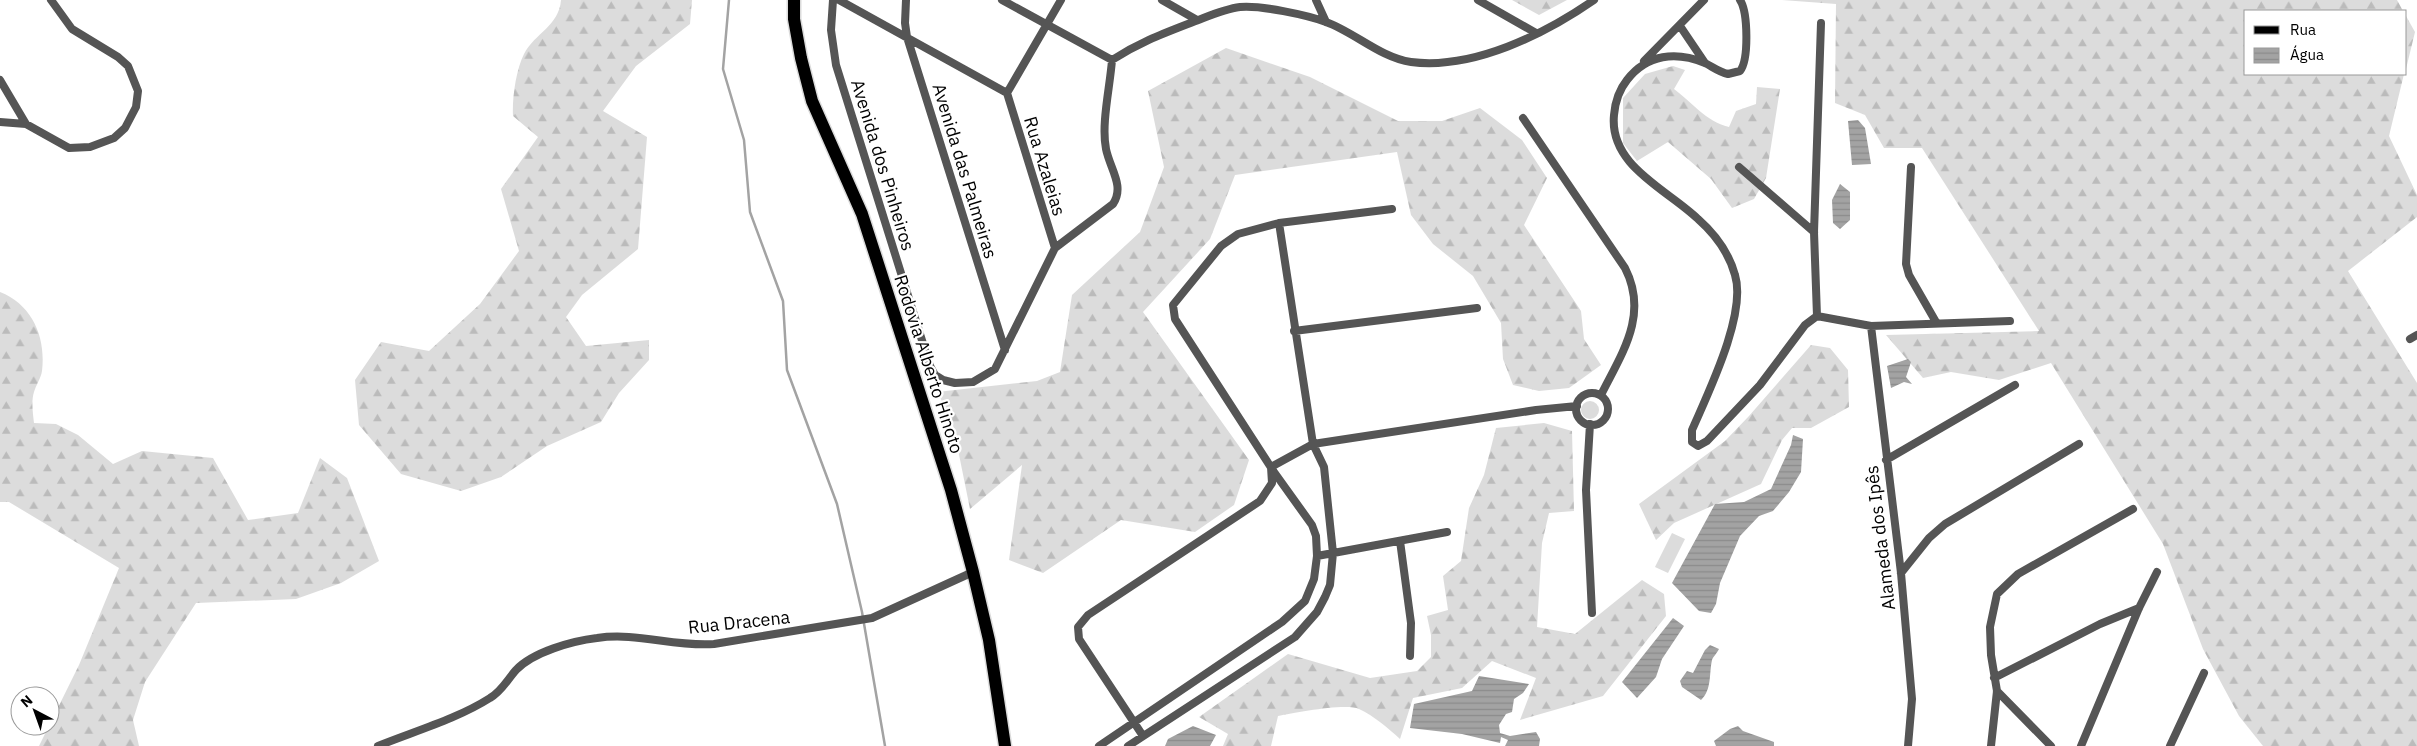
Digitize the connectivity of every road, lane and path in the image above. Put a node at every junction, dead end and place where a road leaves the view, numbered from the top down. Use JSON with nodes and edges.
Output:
{"nodes":[{"id":1,"x":51,"y":0,"type":"edge"},
{"id":2,"x":794,"y":0,"type":"edge"},
{"id":3,"x":833,"y":0,"type":"edge"},
{"id":4,"x":839,"y":0,"type":"edge"},
{"id":5,"x":906,"y":0,"type":"edge"},
{"id":6,"x":1002,"y":0,"type":"edge"},
{"id":7,"x":1061,"y":0,"type":"edge"},
{"id":8,"x":1162,"y":0,"type":"edge"},
{"id":9,"x":1316,"y":0,"type":"edge"},
{"id":10,"x":1478,"y":0,"type":"edge"},
{"id":11,"x":1594,"y":0,"type":"edge"},
{"id":12,"x":1704,"y":0,"type":"edge"},
{"id":13,"x":1740,"y":0,"type":"edge"},
{"id":14,"x":1197,"y":20,"type":"junction"},
{"id":15,"x":1326,"y":22,"type":"junction"},
{"id":16,"x":1821,"y":23,"type":"dead end"},
{"id":17,"x":1046,"y":25,"type":"junction"},
{"id":18,"x":1680,"y":26,"type":"junction"},
{"id":19,"x":1536,"y":33,"type":"junction"},
{"id":20,"x":907,"y":37,"type":"junction"},
{"id":21,"x":1112,"y":60,"type":"junction"},
{"id":22,"x":1706,"y":63,"type":"junction"},
{"id":23,"x":1636,"y":70,"type":"junction"},
{"id":24,"x":0,"y":80,"type":"edge"},
{"id":25,"x":1007,"y":93,"type":"junction"},
{"id":26,"x":1523,"y":118,"type":"dead end"},
{"id":27,"x":0,"y":122,"type":"edge"},
{"id":28,"x":26,"y":124,"type":"junction"},
{"id":29,"x":1911,"y":167,"type":"dead end"},
{"id":30,"x":1739,"y":168,"type":"dead end"},
{"id":31,"x":1392,"y":209,"type":"dead end"},
{"id":32,"x":1279,"y":224,"type":"junction"},
{"id":33,"x":1814,"y":232,"type":"junction"},
{"id":34,"x":1055,"y":248,"type":"junction"},
{"id":35,"x":1477,"y":308,"type":"dead end"},
{"id":36,"x":1817,"y":316,"type":"junction"},
{"id":37,"x":2010,"y":321,"type":"dead end"},
{"id":38,"x":1936,"y":322,"type":"junction"},
{"id":39,"x":1871,"y":326,"type":"junction"},
{"id":40,"x":1294,"y":331,"type":"junction"},
{"id":41,"x":1005,"y":350,"type":"junction"},
{"id":42,"x":2015,"y":384,"type":"dead end"},
{"id":43,"x":1601,"y":395,"type":"junction"},
{"id":44,"x":1577,"y":406,"type":"junction"},
{"id":45,"x":1590,"y":424,"type":"junction"},
{"id":46,"x":1313,"y":444,"type":"junction"},
{"id":47,"x":2079,"y":444,"type":"dead end"},
{"id":48,"x":1886,"y":460,"type":"junction"},
{"id":49,"x":1271,"y":467,"type":"junction"},
{"id":50,"x":2133,"y":509,"type":"dead end"},
{"id":51,"x":1447,"y":532,"type":"dead end"},
{"id":52,"x":1400,"y":541,"type":"junction"},
{"id":53,"x":1333,"y":553,"type":"junction"},
{"id":54,"x":1317,"y":556,"type":"junction"},
{"id":55,"x":973,"y":572,"type":"junction"},
{"id":56,"x":2157,"y":572,"type":"dead end"},
{"id":57,"x":1901,"y":573,"type":"junction"},
{"id":58,"x":2139,"y":608,"type":"junction"},
{"id":59,"x":1592,"y":613,"type":"dead end"},
{"id":60,"x":1410,"y":656,"type":"dead end"},
{"id":61,"x":2204,"y":673,"type":"dead end"},
{"id":62,"x":1994,"y":678,"type":"junction"},
{"id":63,"x":1997,"y":691,"type":"junction"},
{"id":64,"x":1135,"y":723,"type":"junction"},
{"id":65,"x":1143,"y":736,"type":"junction"},
{"id":66,"x":378,"y":746,"type":"edge"},
{"id":67,"x":1005,"y":746,"type":"edge"},
{"id":68,"x":1099,"y":746,"type":"edge"},
{"id":69,"x":1128,"y":746,"type":"edge"},
{"id":70,"x":1908,"y":746,"type":"edge"},
{"id":71,"x":1991,"y":746,"type":"edge"},
{"id":72,"x":2051,"y":746,"type":"edge"},
{"id":73,"x":2081,"y":746,"type":"edge"},
{"id":74,"x":2170,"y":746,"type":"edge"}],
"edges":[{"from":1,"to":28,"type":"street"},
{"from":2,"to":55,"type":"main road","name":"Rodovia Alberto Hinoto"},
{"from":3,"to":41,"type":"street","name":"Avenida dos Pinheiros"},
{"from":4,"to":20,"type":"street"},
{"from":5,"to":20,"type":"street","name":"Avenida das Palmeiras"},
{"from":6,"to":17,"type":"street"},
{"from":7,"to":17,"type":"street"},
{"from":8,"to":14,"type":"street"},
{"from":9,"to":15,"type":"street"},
{"from":10,"to":19,"type":"street"},
{"from":11,"to":19,"type":"street"},
{"from":12,"to":18,"type":"street"},
{"from":13,"to":22,"type":"street"},
{"from":14,"to":15,"type":"street"},
{"from":14,"to":21,"type":"street"},
{"from":15,"to":19,"type":"street"},
{"from":16,"to":33,"type":"street"},
{"from":17,"to":21,"type":"street"},
{"from":17,"to":25,"type":"street"},
{"from":18,"to":22,"type":"street"},
{"from":18,"to":23,"type":"street"},
{"from":20,"to":25,"type":"street"},
{"from":20,"to":41,"type":"street","name":"Avenida das Palmeiras"},
{"from":21,"to":34,"type":"street"},
{"from":22,"to":23,"type":"street"},
{"from":23,"to":36,"type":"street"},
{"from":24,"to":28,"type":"street"},
{"from":25,"to":34,"type":"street","name":"Rua Azaleias"},
{"from":26,"to":43,"type":"street"},
{"from":27,"to":28,"type":"street"},
{"from":29,"to":38,"type":"street"},
{"from":30,"to":33,"type":"street"},
{"from":31,"to":32,"type":"street"},
{"from":32,"to":40,"type":"street"},
{"from":32,"to":49,"type":"street"},
{"from":33,"to":36,"type":"street"},
{"from":34,"to":41,"type":"street"},
{"from":35,"to":40,"type":"street"},
{"from":36,"to":39,"type":"street"},
{"from":37,"to":38,"type":"street"},
{"from":38,"to":39,"type":"street"},
{"from":39,"to":48,"type":"street","name":"Alameda dos Ipês"},
{"from":40,"to":46,"type":"street"},
{"from":42,"to":48,"type":"street"},
{"from":43,"to":44,"type":"street"},
{"from":43,"to":45,"type":"street"},
{"from":44,"to":45,"type":"street"},
{"from":44,"to":46,"type":"street"},
{"from":45,"to":59,"type":"street"},
{"from":46,"to":49,"type":"street"},
{"from":46,"to":53,"type":"street"},
{"from":47,"to":57,"type":"street"},
{"from":48,"to":57,"type":"street","name":"Alameda dos Ipês"},
{"from":49,"to":54,"type":"street"},
{"from":49,"to":64,"type":"street"},
{"from":50,"to":62,"type":"street"},
{"from":51,"to":52,"type":"street"},
{"from":52,"to":53,"type":"street"},
{"from":52,"to":60,"type":"street"},
{"from":53,"to":54,"type":"street"},
{"from":53,"to":65,"type":"street"},
{"from":54,"to":64,"type":"street"},
{"from":55,"to":66,"type":"street","name":"Rua Dracena"},
{"from":55,"to":67,"type":"main road","name":"Rodovia Alberto Hinoto"},
{"from":56,"to":58,"type":"street"},
{"from":57,"to":70,"type":"street","name":"Alameda dos Ipês"},
{"from":58,"to":62,"type":"street"},
{"from":58,"to":73,"type":"street"},
{"from":61,"to":74,"type":"street"},
{"from":62,"to":63,"type":"street"},
{"from":63,"to":71,"type":"street"},
{"from":63,"to":72,"type":"street"},
{"from":64,"to":65,"type":"street"},
{"from":64,"to":68,"type":"street"},
{"from":65,"to":69,"type":"street"}]}
